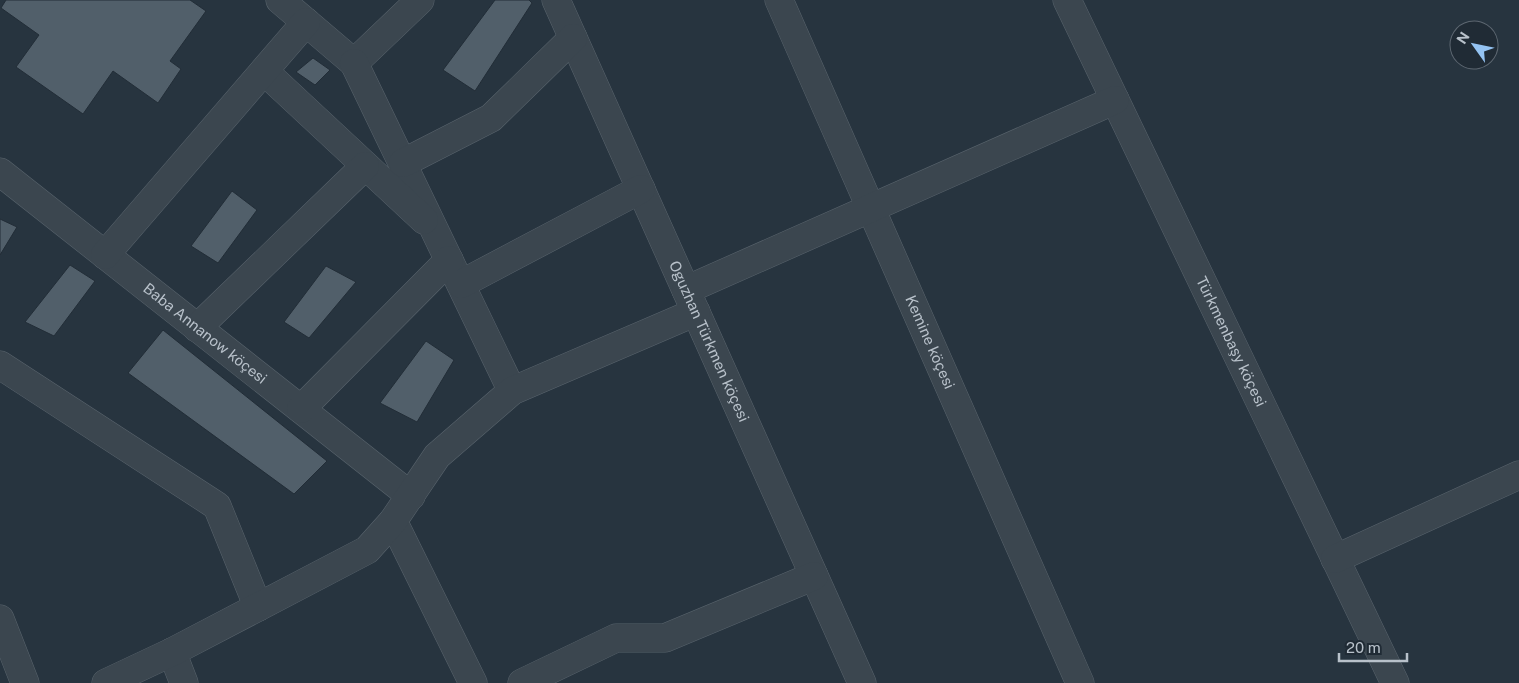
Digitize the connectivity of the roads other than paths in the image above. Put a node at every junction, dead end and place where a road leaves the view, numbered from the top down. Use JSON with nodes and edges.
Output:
{"nodes":[{"id":1,"x":280,"y":0,"type":"edge"},
{"id":2,"x":420,"y":0,"type":"edge"},
{"id":3,"x":556,"y":0,"type":"edge"},
{"id":4,"x":779,"y":0,"type":"edge"},
{"id":5,"x":1067,"y":0,"type":"edge"},
{"id":6,"x":306,"y":22,"type":"junction"},
{"id":7,"x":573,"y":38,"type":"junction"},
{"id":8,"x":354,"y":63,"type":"junction"},
{"id":9,"x":264,"y":71,"type":"junction"},
{"id":10,"x":1115,"y":100,"type":"junction"},
{"id":11,"x":403,"y":163,"type":"junction"},
{"id":12,"x":366,"y":166,"type":"junction"},
{"id":13,"x":0,"y":172,"type":"edge"},
{"id":14,"x":641,"y":189,"type":"junction"},
{"id":15,"x":870,"y":208,"type":"junction"},
{"id":16,"x":436,"y":232,"type":"junction"},
{"id":17,"x":105,"y":255,"type":"junction"},
{"id":18,"x":455,"y":272,"type":"junction"},
{"id":19,"x":691,"y":301,"type":"junction"},
{"id":20,"x":197,"y":328,"type":"junction"},
{"id":21,"x":0,"y":365,"type":"edge"},
{"id":22,"x":512,"y":391,"type":"junction"},
{"id":23,"x":301,"y":409,"type":"junction"},
{"id":24,"x":1519,"y":475,"type":"edge"},
{"id":25,"x":411,"y":496,"type":"junction"},
{"id":26,"x":393,"y":521,"type":"junction"},
{"id":27,"x":1335,"y":559,"type":"junction"},
{"id":28,"x":814,"y":576,"type":"junction"},
{"id":29,"x":258,"y":607,"type":"junction"},
{"id":30,"x":0,"y":619,"type":"edge"},
{"id":31,"x":172,"y":652,"type":"junction"},
{"id":32,"x":25,"y":683,"type":"edge"},
{"id":33,"x":106,"y":683,"type":"edge"},
{"id":34,"x":184,"y":683,"type":"edge"},
{"id":35,"x":473,"y":683,"type":"edge"},
{"id":36,"x":522,"y":683,"type":"edge"},
{"id":37,"x":862,"y":683,"type":"edge"},
{"id":38,"x":1080,"y":683,"type":"edge"},
{"id":39,"x":1395,"y":683,"type":"edge"}],
"edges":[{"from":1,"to":6,"type":"street"},
{"from":2,"to":8,"type":"street"},
{"from":3,"to":7,"type":"street","name":"Oguzhan Türkmen köçesi"},
{"from":4,"to":15,"type":"street","name":"Kemine köçesi"},
{"from":5,"to":10,"type":"street","name":"Türkmenbaşy köçesi"},
{"from":6,"to":8,"type":"street"},
{"from":6,"to":9,"type":"street"},
{"from":7,"to":11,"type":"street"},
{"from":7,"to":14,"type":"street","name":"Oguzhan Türkmen köçesi"},
{"from":8,"to":11,"type":"street"},
{"from":9,"to":12,"type":"street"},
{"from":9,"to":17,"type":"street"},
{"from":10,"to":15,"type":"street"},
{"from":10,"to":27,"type":"street","name":"Türkmenbaşy köçesi"},
{"from":11,"to":16,"type":"street"},
{"from":12,"to":16,"type":"street"},
{"from":12,"to":20,"type":"street"},
{"from":13,"to":17,"type":"street","name":"Baba Annanow köçesi"},
{"from":14,"to":18,"type":"street"},
{"from":14,"to":19,"type":"street","name":"Oguzhan Türkmen köçesi"},
{"from":15,"to":19,"type":"street"},
{"from":15,"to":38,"type":"street","name":"Kemine köçesi"},
{"from":16,"to":18,"type":"street"},
{"from":17,"to":20,"type":"street","name":"Baba Annanow köçesi"},
{"from":18,"to":22,"type":"street"},
{"from":18,"to":23,"type":"street"},
{"from":19,"to":22,"type":"street"},
{"from":19,"to":28,"type":"street","name":"Oguzhan Türkmen köçesi"},
{"from":20,"to":23,"type":"street","name":"Baba Annanow köçesi"},
{"from":21,"to":29,"type":"street"},
{"from":22,"to":25,"type":"street"},
{"from":23,"to":25,"type":"street","name":"Baba Annanow köçesi"},
{"from":24,"to":27,"type":"street"},
{"from":25,"to":26,"type":"street"},
{"from":26,"to":29,"type":"street"},
{"from":26,"to":35,"type":"street"},
{"from":27,"to":39,"type":"street","name":"Türkmenbaşy köçesi"},
{"from":28,"to":36,"type":"street"},
{"from":28,"to":37,"type":"street","name":"Oguzhan Türkmen köçesi"},
{"from":29,"to":31,"type":"street"},
{"from":30,"to":32,"type":"street"},
{"from":31,"to":33,"type":"street"},
{"from":31,"to":34,"type":"street"}]}
